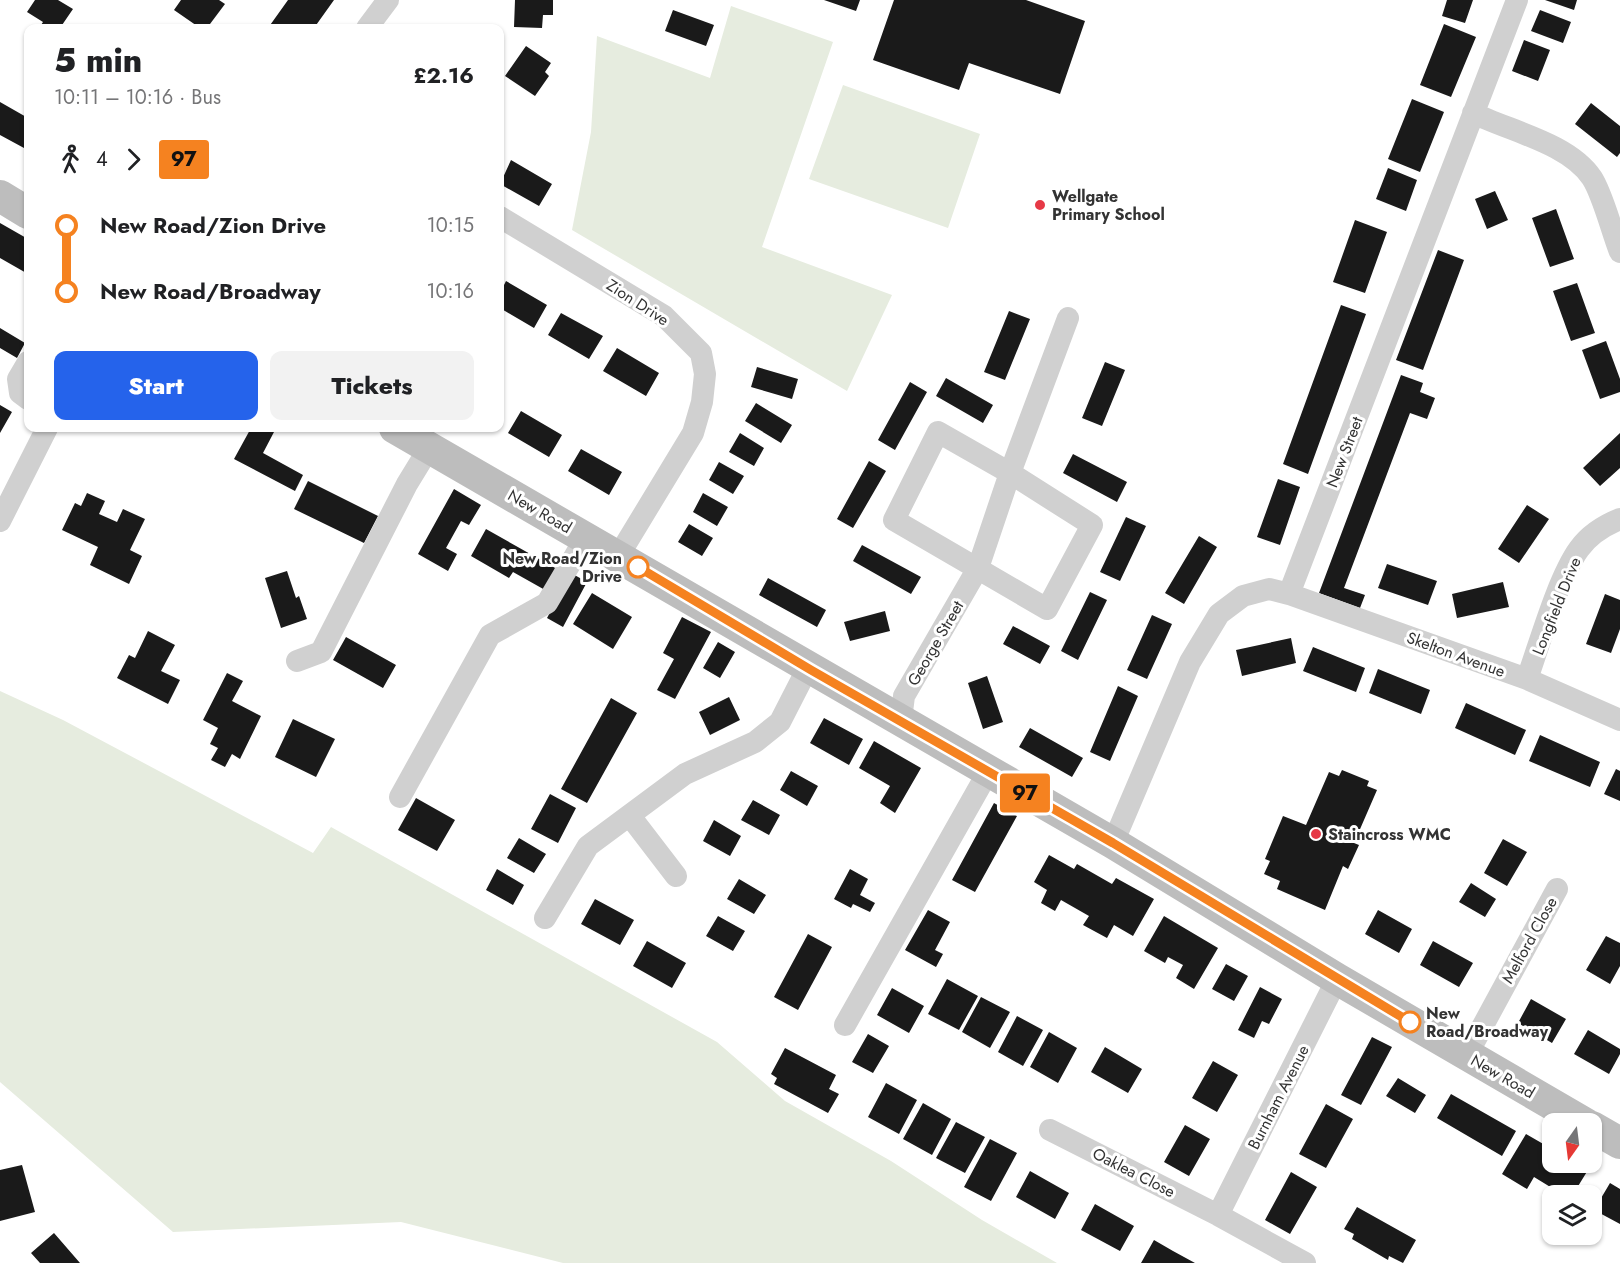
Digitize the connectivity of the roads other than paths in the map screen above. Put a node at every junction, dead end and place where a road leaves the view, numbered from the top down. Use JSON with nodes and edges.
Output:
{"nodes":[{"id":1,"x":388,"y":0,"type":"edge"},
{"id":2,"x":1517,"y":0,"type":"edge"},
{"id":3,"x":370,"y":24,"type":"edge"},
{"id":4,"x":1473,"y":113,"type":"junction"},
{"id":5,"x":0,"y":196,"type":"edge"},
{"id":6,"x":24,"y":211,"type":"edge"},
{"id":7,"x":504,"y":219,"type":"edge"},
{"id":8,"x":1620,"y":252,"type":"edge"},
{"id":9,"x":1068,"y":318,"type":"dead end"},
{"id":10,"x":24,"y":369,"type":"edge"},
{"id":11,"x":24,"y":396,"type":"edge"},
{"id":12,"x":45,"y":432,"type":"edge"},
{"id":13,"x":402,"y":432,"type":"edge"},
{"id":14,"x":429,"y":448,"type":"junction"},
{"id":15,"x":1010,"y":473,"type":"junction"},
{"id":16,"x":1620,"y":519,"type":"edge"},
{"id":17,"x":0,"y":521,"type":"edge"},
{"id":18,"x":586,"y":537,"type":"junction"},
{"id":19,"x":619,"y":555,"type":"junction"},
{"id":20,"x":978,"y":568,"type":"junction"},
{"id":21,"x":1289,"y":594,"type":"junction"},
{"id":22,"x":297,"y":661,"type":"dead end"},
{"id":23,"x":811,"y":670,"type":"junction"},
{"id":24,"x":1527,"y":679,"type":"junction"},
{"id":25,"x":901,"y":720,"type":"junction"},
{"id":26,"x":1620,"y":720,"type":"edge"},
{"id":27,"x":988,"y":771,"type":"junction"},
{"id":28,"x":400,"y":797,"type":"dead end"},
{"id":29,"x":630,"y":816,"type":"junction"},
{"id":30,"x":1113,"y":843,"type":"junction"},
{"id":31,"x":676,"y":876,"type":"dead end"},
{"id":32,"x":1557,"y":889,"type":"dead end"},
{"id":33,"x":545,"y":918,"type":"dead end"},
{"id":34,"x":1337,"y":979,"type":"junction"},
{"id":35,"x":845,"y":1025,"type":"dead end"},
{"id":36,"x":1467,"y":1055,"type":"junction"},
{"id":37,"x":1567,"y":1113,"type":"edge"},
{"id":38,"x":1050,"y":1130,"type":"dead end"},
{"id":39,"x":1602,"y":1133,"type":"edge"},
{"id":40,"x":1620,"y":1143,"type":"edge"},
{"id":41,"x":1218,"y":1215,"type":"junction"},
{"id":42,"x":1305,"y":1263,"type":"edge"}],
"edges":[{"from":1,"to":3,"type":"street"},
{"from":2,"to":4,"type":"street","name":"New Street"},
{"from":4,"to":8,"type":"street"},
{"from":4,"to":21,"type":"street","name":"New Street"},
{"from":5,"to":6,"type":"street"},
{"from":7,"to":19,"type":"street","name":"Zion Drive"},
{"from":9,"to":15,"type":"street","name":"George Street"},
{"from":10,"to":11,"type":"street"},
{"from":12,"to":17,"type":"street"},
{"from":13,"to":14,"type":"street","name":"New Road"},
{"from":14,"to":18,"type":"street","name":"New Road"},
{"from":14,"to":22,"type":"street"},
{"from":15,"to":20,"type":"street","name":"George Street"},
{"from":15,"to":20,"type":"street"},
{"from":15,"to":20,"type":"street"},
{"from":16,"to":24,"type":"street","name":"Longfield Drive"},
{"from":18,"to":19,"type":"street","name":"New Road"},
{"from":18,"to":28,"type":"street"},
{"from":19,"to":23,"type":"street","name":"New Road"},
{"from":20,"to":25,"type":"street","name":"George Street"},
{"from":21,"to":24,"type":"street","name":"Skelton Avenue"},
{"from":21,"to":30,"type":"street"},
{"from":23,"to":25,"type":"street","name":"New Road"},
{"from":23,"to":29,"type":"street"},
{"from":24,"to":26,"type":"street","name":"Skelton Avenue"},
{"from":25,"to":27,"type":"street","name":"New Road"},
{"from":27,"to":30,"type":"street","name":"New Road"},
{"from":27,"to":35,"type":"street"},
{"from":29,"to":31,"type":"street"},
{"from":29,"to":33,"type":"street"},
{"from":30,"to":34,"type":"street","name":"New Road"},
{"from":32,"to":36,"type":"street","name":"Melford Close"},
{"from":34,"to":36,"type":"street","name":"New Road"},
{"from":34,"to":41,"type":"street","name":"Burnham Avenue"},
{"from":36,"to":37,"type":"street","name":"New Road"},
{"from":38,"to":41,"type":"street","name":"Oaklea Close"},
{"from":39,"to":40,"type":"street"},
{"from":41,"to":42,"type":"street","name":"Oaklea Close"}]}
